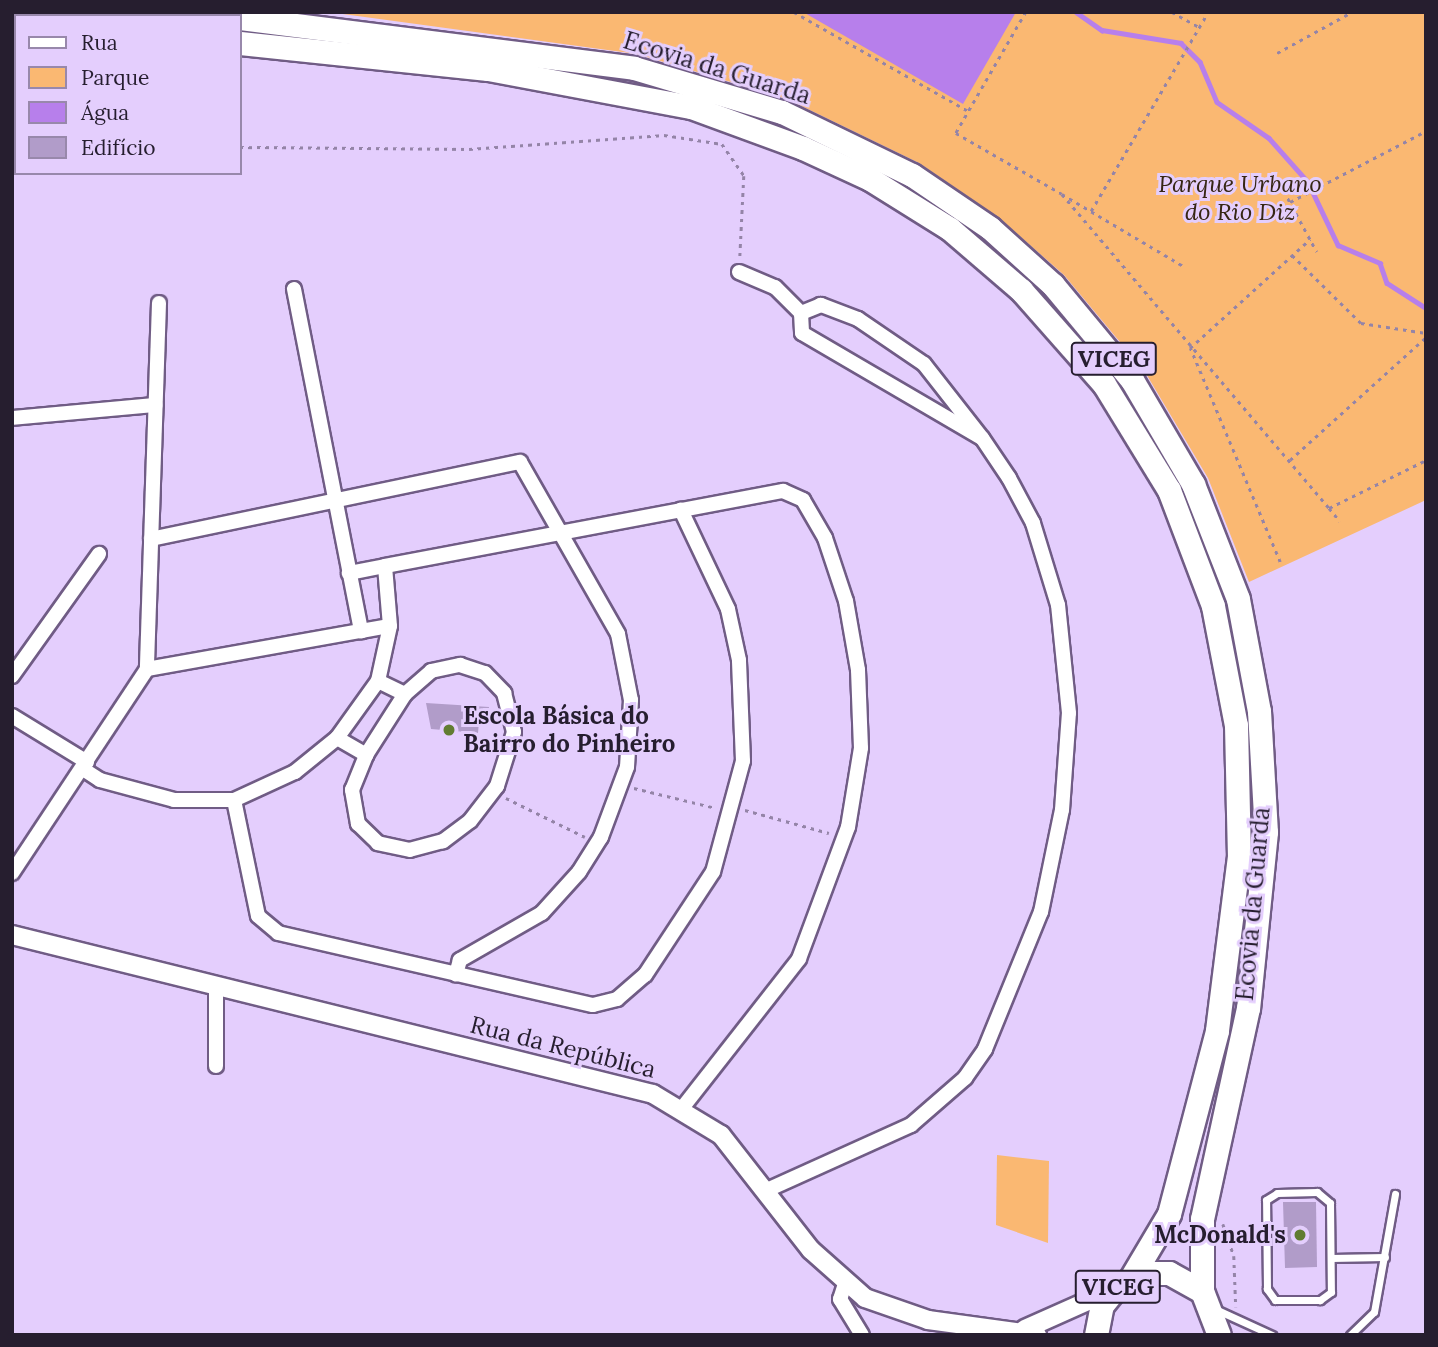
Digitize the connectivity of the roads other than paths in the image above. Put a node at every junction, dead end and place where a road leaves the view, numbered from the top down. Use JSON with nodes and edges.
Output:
{"nodes":[{"id":1,"x":242,"y":18,"type":"edge"},
{"id":2,"x":242,"y":43,"type":"edge"},
{"id":3,"x":739,"y":272,"type":"road end"},
{"id":4,"x":294,"y":289,"type":"dead end"},
{"id":5,"x":159,"y":303,"type":"dead end"},
{"id":6,"x":801,"y":313,"type":"junction"},
{"id":7,"x":155,"y":405,"type":"junction"},
{"id":8,"x":12,"y":418,"type":"edge"},
{"id":9,"x":982,"y":438,"type":"junction"},
{"id":10,"x":334,"y":499,"type":"junction"},
{"id":11,"x":681,"y":510,"type":"junction"},
{"id":12,"x":561,"y":533,"type":"junction"},
{"id":13,"x":151,"y":539,"type":"junction"},
{"id":14,"x":99,"y":554,"type":"dead end"},
{"id":15,"x":385,"y":566,"type":"junction"},
{"id":16,"x":349,"y":573,"type":"junction"},
{"id":17,"x":390,"y":626,"type":"junction"},
{"id":18,"x":361,"y":631,"type":"junction"},
{"id":19,"x":19,"y":648,"type":"edge"},
{"id":20,"x":148,"y":669,"type":"junction"},
{"id":21,"x":12,"y":676,"type":"edge"},
{"id":22,"x":378,"y":681,"type":"junction"},
{"id":23,"x":405,"y":694,"type":"junction"},
{"id":24,"x":12,"y":716,"type":"edge"},
{"id":25,"x":337,"y":738,"type":"junction"},
{"id":26,"x":366,"y":755,"type":"junction"},
{"id":27,"x":85,"y":765,"type":"junction"},
{"id":28,"x":234,"y":800,"type":"junction"},
{"id":29,"x":12,"y":873,"type":"edge"},
{"id":30,"x":12,"y":936,"type":"edge"},
{"id":31,"x":456,"y":974,"type":"junction"},
{"id":32,"x":216,"y":987,"type":"junction"},
{"id":33,"x":216,"y":1066,"type":"dead end"},
{"id":34,"x":683,"y":1107,"type":"junction"},
{"id":35,"x":767,"y":1190,"type":"junction"},
{"id":36,"x":1395,"y":1194,"type":"dead end"},
{"id":37,"x":1385,"y":1256,"type":"junction"},
{"id":38,"x":1331,"y":1258,"type":"junction"},
{"id":39,"x":1123,"y":1283,"type":"junction"},
{"id":40,"x":845,"y":1284,"type":"junction"},
{"id":41,"x":1208,"y":1300,"type":"junction"},
{"id":42,"x":1031,"y":1332,"type":"edge"},
{"id":43,"x":862,"y":1335,"type":"edge"},
{"id":44,"x":1096,"y":1335,"type":"edge"},
{"id":45,"x":1219,"y":1335,"type":"edge"},
{"id":46,"x":1272,"y":1335,"type":"edge"},
{"id":47,"x":1350,"y":1335,"type":"edge"}],
"edges":[{"from":1,"to":41,"type":"highway","number":"VICEG"},
{"from":2,"to":39,"type":"highway","number":"VICEG"},
{"from":3,"to":6,"type":"street"},
{"from":4,"to":10,"type":"street"},
{"from":5,"to":7,"type":"street"},
{"from":6,"to":9,"type":"street"},
{"from":6,"to":9,"type":"street"},
{"from":7,"to":8,"type":"street"},
{"from":7,"to":13,"type":"street"},
{"from":9,"to":35,"type":"street"},
{"from":10,"to":12,"type":"street"},
{"from":10,"to":13,"type":"street"},
{"from":10,"to":16,"type":"street"},
{"from":11,"to":12,"type":"street"},
{"from":11,"to":31,"type":"street"},
{"from":11,"to":34,"type":"street"},
{"from":12,"to":15,"type":"street"},
{"from":12,"to":31,"type":"street"},
{"from":13,"to":20,"type":"street"},
{"from":14,"to":19,"type":"street"},
{"from":15,"to":16,"type":"street"},
{"from":15,"to":17,"type":"street"},
{"from":16,"to":18,"type":"street"},
{"from":17,"to":18,"type":"street"},
{"from":17,"to":22,"type":"street"},
{"from":18,"to":20,"type":"street"},
{"from":19,"to":21,"type":"street"},
{"from":20,"to":27,"type":"street"},
{"from":22,"to":23,"type":"street"},
{"from":22,"to":25,"type":"street"},
{"from":23,"to":26,"type":"street"},
{"from":23,"to":26,"type":"street"},
{"from":24,"to":27,"type":"street"},
{"from":25,"to":26,"type":"street"},
{"from":25,"to":28,"type":"street"},
{"from":27,"to":28,"type":"street"},
{"from":27,"to":29,"type":"street"},
{"from":28,"to":31,"type":"street"},
{"from":30,"to":32,"type":"street","name":"Rua da República"},
{"from":32,"to":33,"type":"street"},
{"from":32,"to":34,"type":"street","name":"Rua da República"},
{"from":34,"to":35,"type":"street","name":"Rua da República"},
{"from":35,"to":40,"type":"street","name":"Rua da República"},
{"from":36,"to":37,"type":"lane"},
{"from":37,"to":38,"type":"lane"},
{"from":37,"to":47,"type":"lane"},
{"from":38,"to":38,"type":"lane"},
{"from":39,"to":41,"type":"highway","number":"VICEG"},
{"from":39,"to":42,"type":"street"},
{"from":39,"to":44,"type":"highway","number":"VICEG"},
{"from":40,"to":42,"type":"street","name":"Rua da República"},
{"from":40,"to":43,"type":"street"},
{"from":41,"to":45,"type":"highway","number":"VICEG"},
{"from":41,"to":46,"type":"lane"}]}
